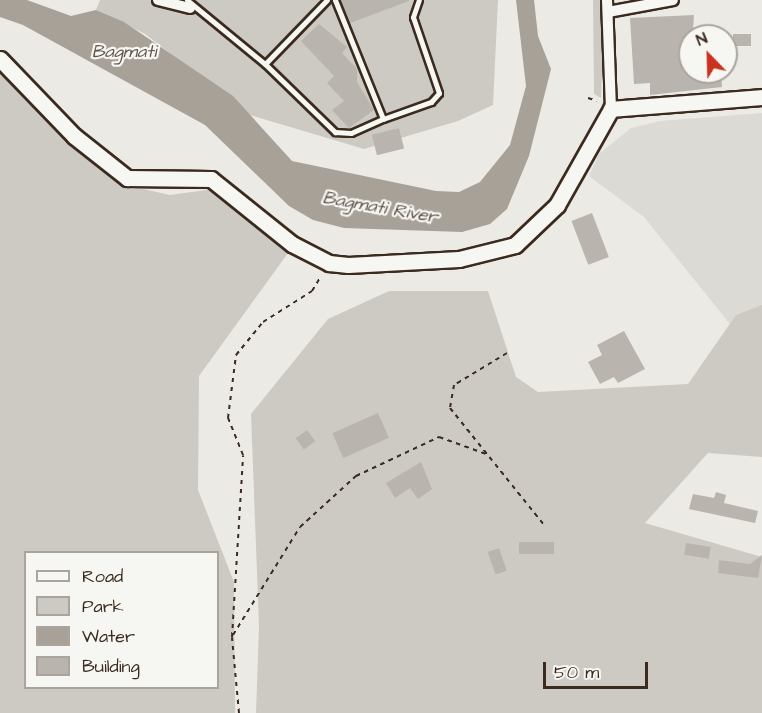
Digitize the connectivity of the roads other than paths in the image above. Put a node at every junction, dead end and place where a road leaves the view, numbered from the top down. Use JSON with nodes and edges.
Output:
{"nodes":[{"id":1,"x":158,"y":0,"type":"edge"},
{"id":2,"x":327,"y":0,"type":"edge"},
{"id":3,"x":335,"y":0,"type":"edge"},
{"id":4,"x":419,"y":0,"type":"edge"},
{"id":5,"x":607,"y":0,"type":"edge"},
{"id":6,"x":673,"y":0,"type":"edge"},
{"id":7,"x":189,"y":4,"type":"edge"},
{"id":8,"x":608,"y":12,"type":"junction"},
{"id":9,"x":0,"y":58,"type":"edge"},
{"id":10,"x":265,"y":64,"type":"junction"},
{"id":11,"x":762,"y":97,"type":"edge"},
{"id":12,"x":611,"y":109,"type":"junction"},
{"id":13,"x":383,"y":119,"type":"junction"}],
"edges":[{"from":1,"to":7,"type":"street"},
{"from":2,"to":10,"type":"lane"},
{"from":3,"to":13,"type":"lane"},
{"from":4,"to":13,"type":"lane"},
{"from":5,"to":8,"type":"street"},
{"from":6,"to":8,"type":"street"},
{"from":7,"to":10,"type":"lane"},
{"from":8,"to":12,"type":"street"},
{"from":9,"to":12,"type":"street"},
{"from":10,"to":13,"type":"lane"},
{"from":11,"to":12,"type":"street"}]}
